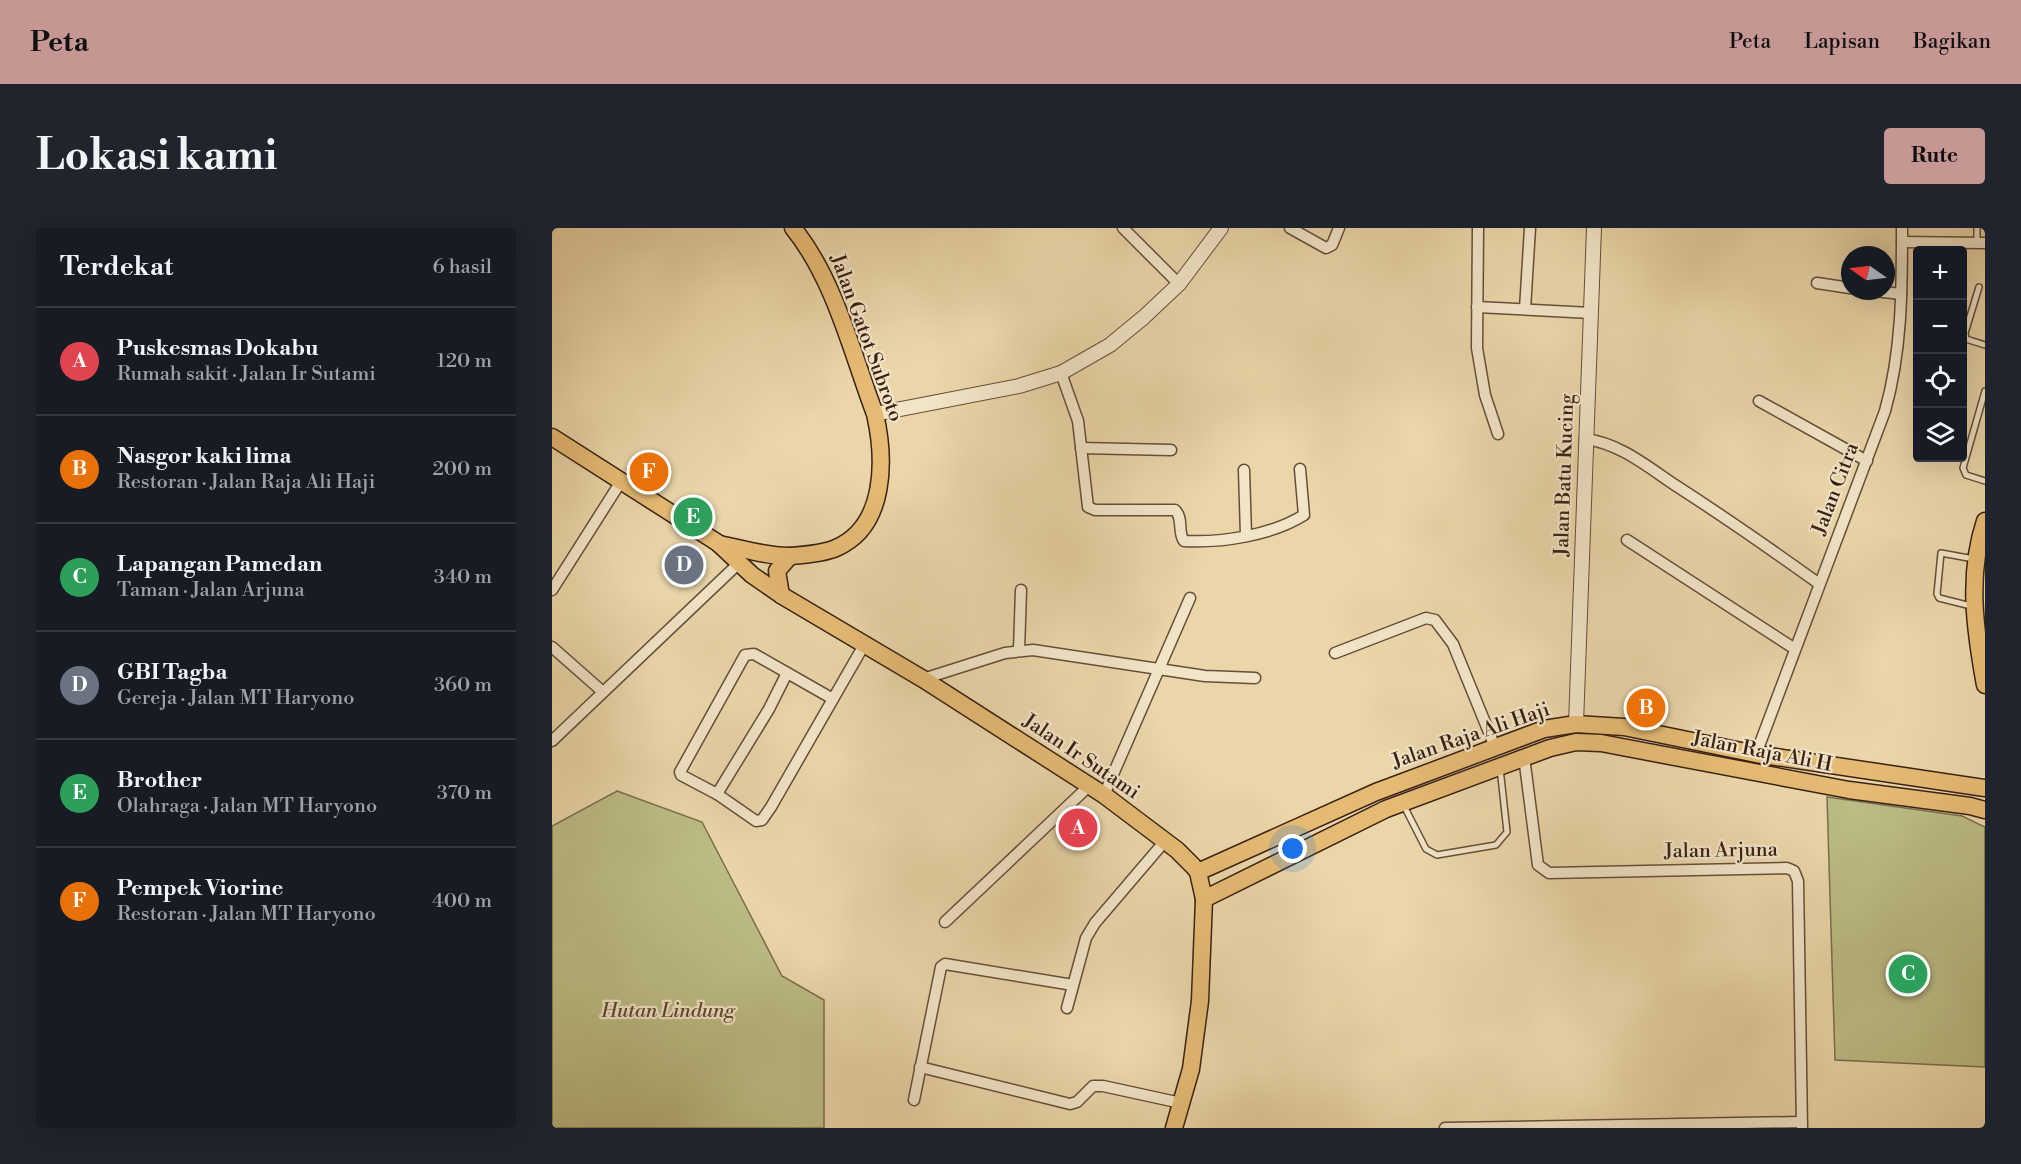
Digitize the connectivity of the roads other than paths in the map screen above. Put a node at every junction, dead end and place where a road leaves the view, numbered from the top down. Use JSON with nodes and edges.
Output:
{"nodes":[{"id":1,"x":793,"y":228,"type":"edge"},
{"id":2,"x":1123,"y":228,"type":"edge"},
{"id":3,"x":1290,"y":228,"type":"edge"},
{"id":4,"x":1339,"y":228,"type":"edge"},
{"id":5,"x":1478,"y":228,"type":"edge"},
{"id":6,"x":1530,"y":228,"type":"edge"},
{"id":7,"x":1594,"y":228,"type":"edge"},
{"id":8,"x":1902,"y":228,"type":"edge"},
{"id":9,"x":1977,"y":228,"type":"edge"},
{"id":10,"x":1217,"y":230,"type":"edge"},
{"id":11,"x":1902,"y":242,"type":"junction"},
{"id":12,"x":1981,"y":243,"type":"edge"},
{"id":13,"x":1179,"y":284,"type":"junction"},
{"id":14,"x":1817,"y":284,"type":"dead end"},
{"id":15,"x":1841,"y":287,"type":"edge"},
{"id":16,"x":1978,"y":287,"type":"dead end"},
{"id":17,"x":1895,"y":293,"type":"edge"},
{"id":18,"x":1902,"y":294,"type":"junction"},
{"id":19,"x":1477,"y":307,"type":"junction"},
{"id":20,"x":1526,"y":309,"type":"junction"},
{"id":21,"x":1591,"y":313,"type":"junction"},
{"id":22,"x":1985,"y":345,"type":"edge"},
{"id":23,"x":1061,"y":373,"type":"junction"},
{"id":24,"x":1985,"y":391,"type":"edge"},
{"id":25,"x":1760,"y":401,"type":"dead end"},
{"id":26,"x":875,"y":414,"type":"junction"},
{"id":27,"x":1498,"y":434,"type":"dead end"},
{"id":28,"x":552,"y":437,"type":"edge"},
{"id":29,"x":1584,"y":439,"type":"junction"},
{"id":30,"x":1081,"y":448,"type":"junction"},
{"id":31,"x":1171,"y":450,"type":"dead end"},
{"id":32,"x":1867,"y":461,"type":"junction"},
{"id":33,"x":1300,"y":469,"type":"dead end"},
{"id":34,"x":1244,"y":470,"type":"dead end"},
{"id":35,"x":1985,"y":481,"type":"edge"},
{"id":36,"x":620,"y":483,"type":"junction"},
{"id":37,"x":1984,"y":526,"type":"edge"},
{"id":38,"x":1246,"y":535,"type":"junction"},
{"id":39,"x":1627,"y":540,"type":"dead end"},
{"id":40,"x":718,"y":543,"type":"junction"},
{"id":41,"x":790,"y":556,"type":"junction"},
{"id":42,"x":1976,"y":559,"type":"junction"},
{"id":43,"x":738,"y":564,"type":"junction"},
{"id":44,"x":1818,"y":584,"type":"junction"},
{"id":45,"x":552,"y":590,"type":"edge"},
{"id":46,"x":1021,"y":590,"type":"dead end"},
{"id":47,"x":781,"y":595,"type":"junction"},
{"id":48,"x":1191,"y":598,"type":"dead end"},
{"id":49,"x":1974,"y":606,"type":"junction"},
{"id":50,"x":864,"y":645,"type":"junction"},
{"id":51,"x":552,"y":647,"type":"edge"},
{"id":52,"x":1795,"y":649,"type":"junction"},
{"id":53,"x":1019,"y":650,"type":"junction"},
{"id":54,"x":1335,"y":653,"type":"dead end"},
{"id":55,"x":1159,"y":669,"type":"junction"},
{"id":56,"x":787,"y":673,"type":"junction"},
{"id":57,"x":1255,"y":678,"type":"dead end"},
{"id":58,"x":923,"y":679,"type":"junction"},
{"id":59,"x":1985,"y":685,"type":"edge"},
{"id":60,"x":603,"y":692,"type":"junction"},
{"id":61,"x":833,"y":699,"type":"junction"},
{"id":62,"x":1576,"y":724,"type":"junction"},
{"id":63,"x":1599,"y":724,"type":"junction"},
{"id":64,"x":552,"y":741,"type":"edge"},
{"id":65,"x":1601,"y":742,"type":"junction"},
{"id":66,"x":1495,"y":747,"type":"junction"},
{"id":67,"x":1756,"y":754,"type":"junction"},
{"id":68,"x":1524,"y":757,"type":"junction"},
{"id":69,"x":1500,"y":766,"type":"junction"},
{"id":70,"x":1985,"y":788,"type":"edge"},
{"id":71,"x":1097,"y":790,"type":"junction"},
{"id":72,"x":717,"y":794,"type":"junction"},
{"id":73,"x":1403,"y":802,"type":"junction"},
{"id":74,"x":1985,"y":810,"type":"edge"},
{"id":75,"x":1165,"y":841,"type":"junction"},
{"id":76,"x":1198,"y":872,"type":"junction"},
{"id":77,"x":1204,"y":899,"type":"junction"},
{"id":78,"x":945,"y":922,"type":"dead end"},
{"id":79,"x":1073,"y":985,"type":"junction"},
{"id":80,"x":1067,"y":1008,"type":"dead end"},
{"id":81,"x":920,"y":1067,"type":"junction"},
{"id":82,"x":914,"y":1100,"type":"dead end"},
{"id":83,"x":1181,"y":1103,"type":"junction"},
{"id":84,"x":1801,"y":1125,"type":"edge"},
{"id":85,"x":1174,"y":1128,"type":"edge"},
{"id":86,"x":1445,"y":1128,"type":"edge"}],
"edges":[{"from":1,"to":26,"type":"main road","name":"Jalan Gatot Subroto"},
{"from":2,"to":13,"type":"street"},
{"from":3,"to":4,"type":"street"},
{"from":5,"to":19,"type":"street"},
{"from":6,"to":20,"type":"street"},
{"from":7,"to":21,"type":"street","name":"Jalan Batu Kucing"},
{"from":8,"to":11,"type":"street","name":"Jalan Citra"},
{"from":9,"to":12,"type":"lane"},
{"from":10,"to":13,"type":"street"},
{"from":11,"to":12,"type":"street"},
{"from":11,"to":18,"type":"street","name":"Jalan Citra"},
{"from":13,"to":23,"type":"street"},
{"from":14,"to":15,"type":"street"},
{"from":16,"to":22,"type":"lane"},
{"from":17,"to":18,"type":"street"},
{"from":18,"to":32,"type":"street","name":"Jalan Citra"},
{"from":19,"to":20,"type":"street"},
{"from":19,"to":27,"type":"street"},
{"from":20,"to":21,"type":"street"},
{"from":21,"to":29,"type":"street","name":"Jalan Batu Kucing"},
{"from":23,"to":26,"type":"street"},
{"from":23,"to":30,"type":"street"},
{"from":24,"to":35,"type":"lane"},
{"from":25,"to":32,"type":"street"},
{"from":26,"to":41,"type":"main road","name":"Jalan Gatot Subroto"},
{"from":28,"to":36,"type":"main road"},
{"from":29,"to":44,"type":"street"},
{"from":29,"to":62,"type":"street","name":"Jalan Batu Kucing"},
{"from":30,"to":31,"type":"street"},
{"from":30,"to":38,"type":"street"},
{"from":32,"to":44,"type":"street","name":"Jalan Citra"},
{"from":33,"to":38,"type":"street"},
{"from":34,"to":38,"type":"street"},
{"from":36,"to":40,"type":"main road"},
{"from":36,"to":45,"type":"street"},
{"from":37,"to":42,"type":"main road"},
{"from":39,"to":52,"type":"street"},
{"from":40,"to":41,"type":"main road","name":"Jalan Gatot Subroto"},
{"from":40,"to":43,"type":"main road","name":"Jalan Ir Sutami"},
{"from":41,"to":47,"type":"main road"},
{"from":42,"to":49,"type":"main road"},
{"from":42,"to":49,"type":"lane"},
{"from":43,"to":47,"type":"main road","name":"Jalan Ir Sutami"},
{"from":43,"to":60,"type":"street"},
{"from":44,"to":52,"type":"street","name":"Jalan Citra"},
{"from":46,"to":53,"type":"street"},
{"from":47,"to":50,"type":"main road","name":"Jalan Ir Sutami"},
{"from":48,"to":55,"type":"street"},
{"from":49,"to":59,"type":"main road"},
{"from":50,"to":58,"type":"main road","name":"Jalan Ir Sutami"},
{"from":50,"to":61,"type":"street"},
{"from":51,"to":60,"type":"street"},
{"from":52,"to":67,"type":"street","name":"Jalan Citra"},
{"from":53,"to":55,"type":"street"},
{"from":53,"to":58,"type":"street"},
{"from":54,"to":66,"type":"street"},
{"from":55,"to":57,"type":"street"},
{"from":55,"to":71,"type":"street"},
{"from":56,"to":61,"type":"street"},
{"from":56,"to":72,"type":"street"},
{"from":56,"to":72,"type":"street"},
{"from":58,"to":71,"type":"main road","name":"Jalan Ir Sutami"},
{"from":60,"to":64,"type":"street"},
{"from":61,"to":72,"type":"street"},
{"from":62,"to":63,"type":"main road","name":"Jalan Raja Ali Haji"},
{"from":62,"to":66,"type":"main road","name":"Jalan Raja Ali Haji"},
{"from":63,"to":65,"type":"main road"},
{"from":63,"to":67,"type":"main road","name":"Jalan Raja Ali Haji"},
{"from":65,"to":68,"type":"main road","name":"Jalan Raja Ali H"},
{"from":65,"to":74,"type":"main road","name":"Jalan Raja Ali H"},
{"from":66,"to":76,"type":"main road","name":"Jalan Raja Ali Haji"},
{"from":67,"to":70,"type":"main road","name":"Jalan Raja Ali Haji"},
{"from":68,"to":69,"type":"main road","name":"Jalan Raja Ali H"},
{"from":68,"to":84,"type":"street","name":"Jalan Arjuna"},
{"from":69,"to":73,"type":"main road","name":"Jalan Raja Ali H"},
{"from":69,"to":73,"type":"lane"},
{"from":71,"to":75,"type":"main road","name":"Jalan Ir Sutami"},
{"from":71,"to":78,"type":"street"},
{"from":73,"to":77,"type":"main road","name":"Jalan Raja Ali H"},
{"from":75,"to":76,"type":"main road","name":"Jalan Ir Sutami"},
{"from":75,"to":79,"type":"street"},
{"from":76,"to":77,"type":"main road"},
{"from":77,"to":83,"type":"main road"},
{"from":79,"to":80,"type":"street"},
{"from":79,"to":81,"type":"street"},
{"from":81,"to":82,"type":"street"},
{"from":81,"to":83,"type":"street"},
{"from":83,"to":85,"type":"main road"},
{"from":84,"to":86,"type":"street"}]}
